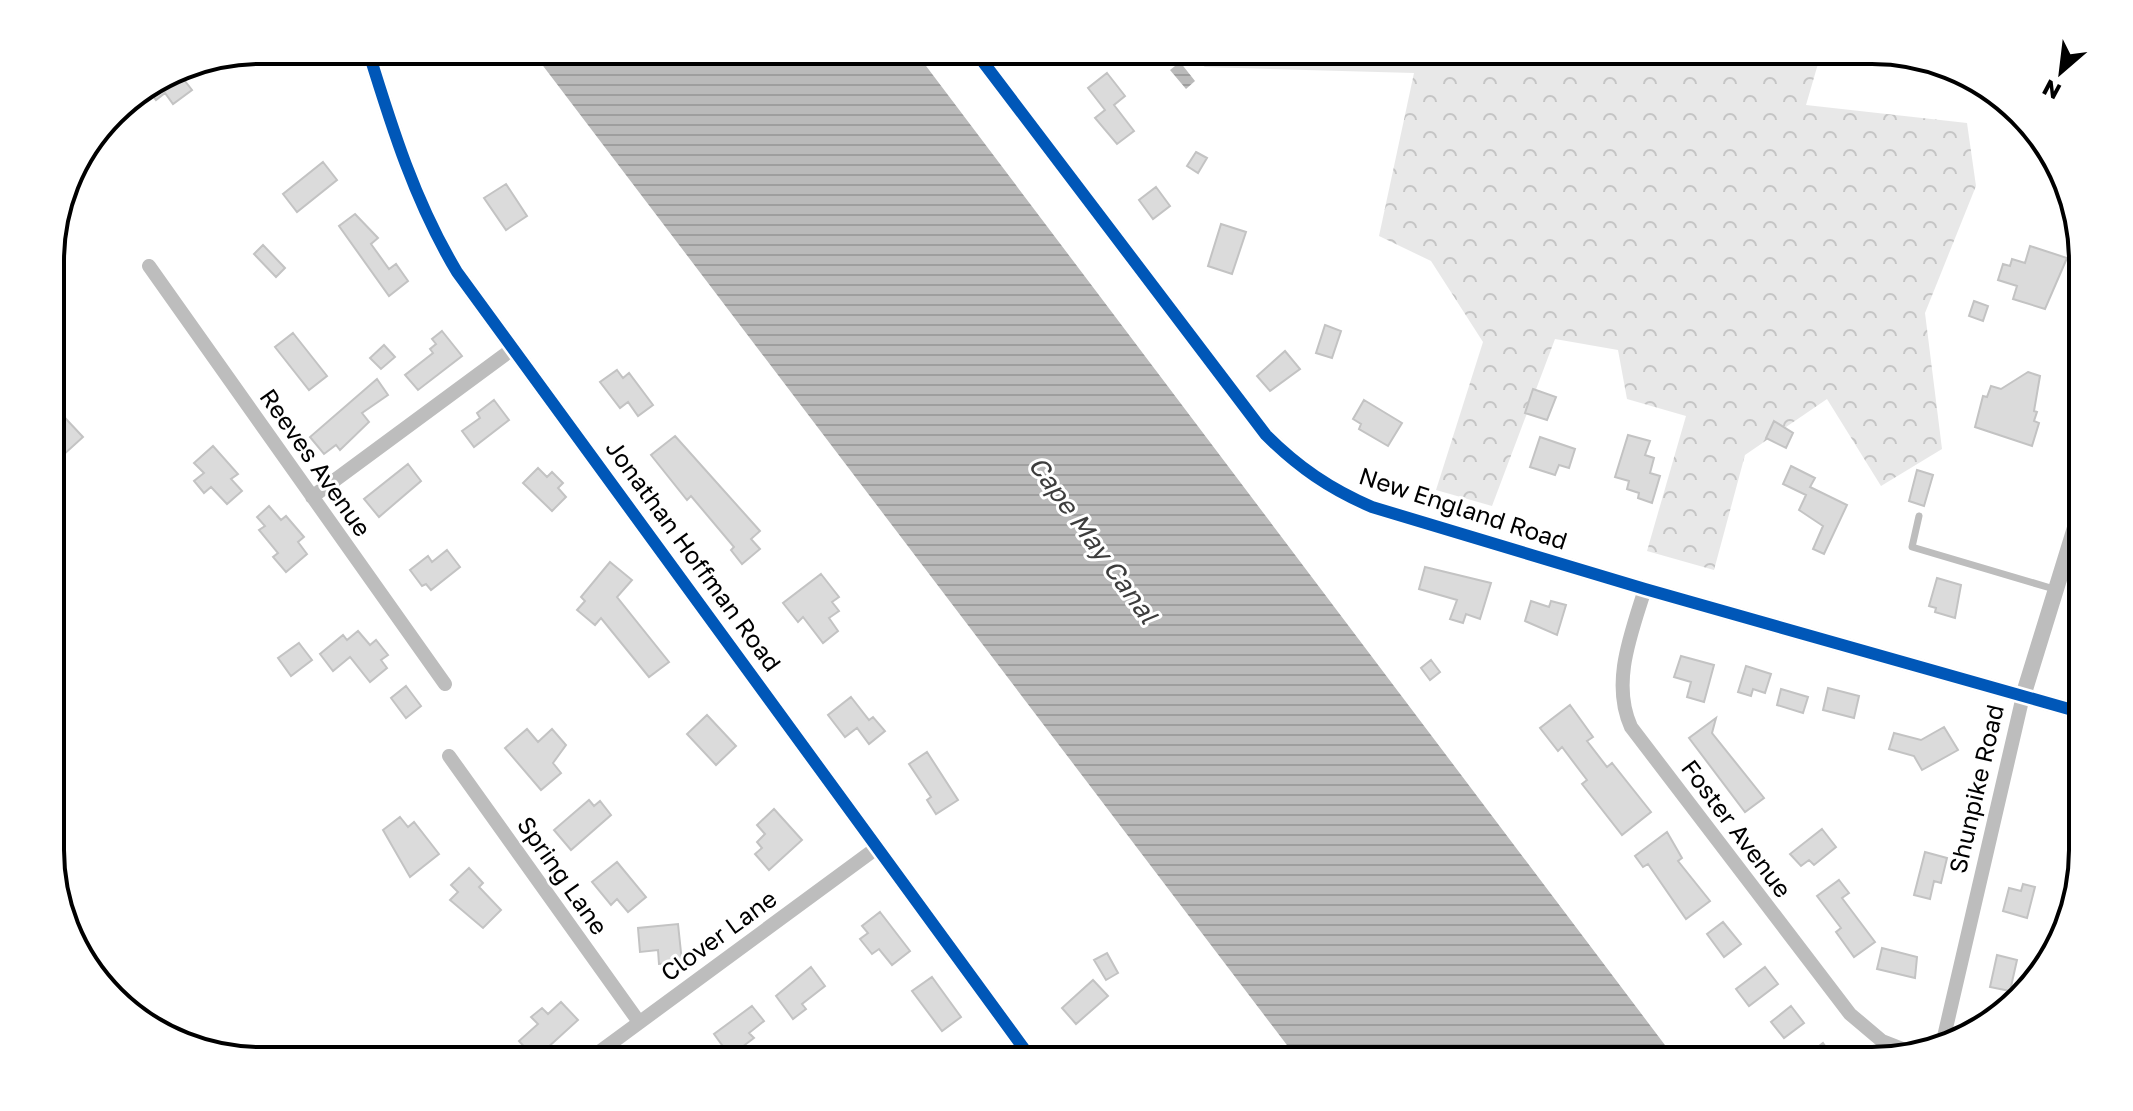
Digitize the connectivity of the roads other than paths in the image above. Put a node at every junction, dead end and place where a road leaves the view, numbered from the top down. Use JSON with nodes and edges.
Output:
{"nodes":[{"id":1,"x":372,"y":64,"type":"edge"},
{"id":2,"x":985,"y":64,"type":"edge"},
{"id":3,"x":149,"y":266,"type":"dead end"},
{"id":4,"x":514,"y":348,"type":"junction"},
{"id":5,"x":312,"y":497,"type":"junction"},
{"id":6,"x":1919,"y":516,"type":"dead end"},
{"id":7,"x":2069,"y":548,"type":"edge"},
{"id":8,"x":1645,"y":589,"type":"junction"},
{"id":9,"x":2056,"y":590,"type":"junction"},
{"id":10,"x":445,"y":684,"type":"dead end"},
{"id":11,"x":2023,"y":696,"type":"junction"},
{"id":12,"x":2069,"y":709,"type":"edge"},
{"id":13,"x":449,"y":756,"type":"dead end"},
{"id":14,"x":878,"y":847,"type":"junction"},
{"id":15,"x":639,"y":1022,"type":"junction"},
{"id":16,"x":1945,"y":1033,"type":"edge"},
{"id":17,"x":1894,"y":1046,"type":"edge"},
{"id":18,"x":606,"y":1047,"type":"edge"},
{"id":19,"x":1023,"y":1047,"type":"edge"}],
"edges":[{"from":1,"to":4,"type":"street","name":"Jonathan Hoffman Road"},
{"from":2,"to":8,"type":"street","name":"New England Road"},
{"from":3,"to":5,"type":"street","name":"Reeves Avenue"},
{"from":4,"to":5,"type":"street"},
{"from":4,"to":14,"type":"street","name":"Jonathan Hoffman Road"},
{"from":5,"to":10,"type":"street","name":"Reeves Avenue"},
{"from":6,"to":9,"type":"lane"},
{"from":7,"to":9,"type":"street","name":"Shunpike Road"},
{"from":8,"to":11,"type":"street","name":"New England Road"},
{"from":8,"to":17,"type":"street","name":"Foster Avenue"},
{"from":9,"to":11,"type":"street","name":"Shunpike Road"},
{"from":11,"to":12,"type":"street","name":"New England Road"},
{"from":11,"to":16,"type":"street","name":"Shunpike Road"},
{"from":13,"to":15,"type":"street","name":"Spring Lane"},
{"from":14,"to":15,"type":"street","name":"Clover Lane"},
{"from":14,"to":19,"type":"street","name":"Jonathan Hoffman Road"},
{"from":15,"to":18,"type":"street","name":"Clover Lane"}]}
